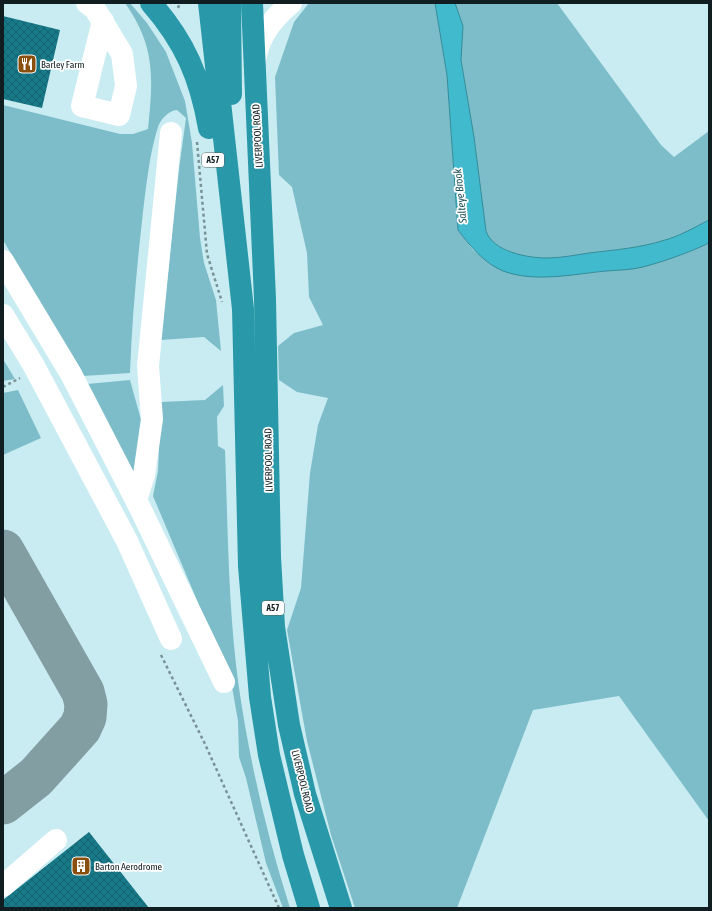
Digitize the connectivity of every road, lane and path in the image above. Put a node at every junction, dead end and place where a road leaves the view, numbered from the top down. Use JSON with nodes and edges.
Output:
{"nodes":[{"id":1,"x":87,"y":3,"type":"edge"},
{"id":2,"x":151,"y":3,"type":"edge"},
{"id":3,"x":209,"y":3,"type":"edge"},
{"id":4,"x":230,"y":3,"type":"edge"},
{"id":5,"x":252,"y":3,"type":"edge"},
{"id":6,"x":291,"y":3,"type":"edge"},
{"id":7,"x":103,"y":21,"type":"dead end"},
{"id":8,"x":253,"y":68,"type":"junction"},
{"id":9,"x":171,"y":133,"type":"dead end"},
{"id":10,"x":226,"y":157,"type":"junction"},
{"id":11,"x":3,"y":261,"type":"edge"},
{"id":12,"x":243,"y":309,"type":"junction"},
{"id":13,"x":3,"y":315,"type":"edge"},
{"id":14,"x":136,"y":500,"type":"junction"},
{"id":15,"x":148,"y":525,"type":"junction"},
{"id":16,"x":127,"y":541,"type":"junction"},
{"id":17,"x":171,"y":639,"type":"dead end"},
{"id":18,"x":224,"y":682,"type":"dead end"},
{"id":19,"x":56,"y":840,"type":"dead end"},
{"id":20,"x":3,"y":886,"type":"edge"},
{"id":21,"x":309,"y":908,"type":"edge"},
{"id":22,"x":341,"y":908,"type":"edge"}],
"edges":[{"from":1,"to":7,"type":"street"},
{"from":2,"to":12,"type":"highway","number":"A57"},
{"from":3,"to":10,"type":"highway","number":"A57"},
{"from":4,"to":10,"type":"highway","number":"A57"},
{"from":5,"to":8,"type":"highway","name":"LIVERPOOL ROAD","number":"A57"},
{"from":6,"to":8,"type":"street"},
{"from":8,"to":22,"type":"highway","name":"LIVERPOOL ROAD","number":"A57"},
{"from":9,"to":14,"type":"street"},
{"from":10,"to":12,"type":"highway","number":"A57"},
{"from":11,"to":14,"type":"street"},
{"from":12,"to":21,"type":"highway","number":"A57"},
{"from":13,"to":16,"type":"street"},
{"from":14,"to":15,"type":"street"},
{"from":15,"to":16,"type":"street"},
{"from":15,"to":18,"type":"street"},
{"from":16,"to":17,"type":"street"},
{"from":19,"to":20,"type":"street"}]}
